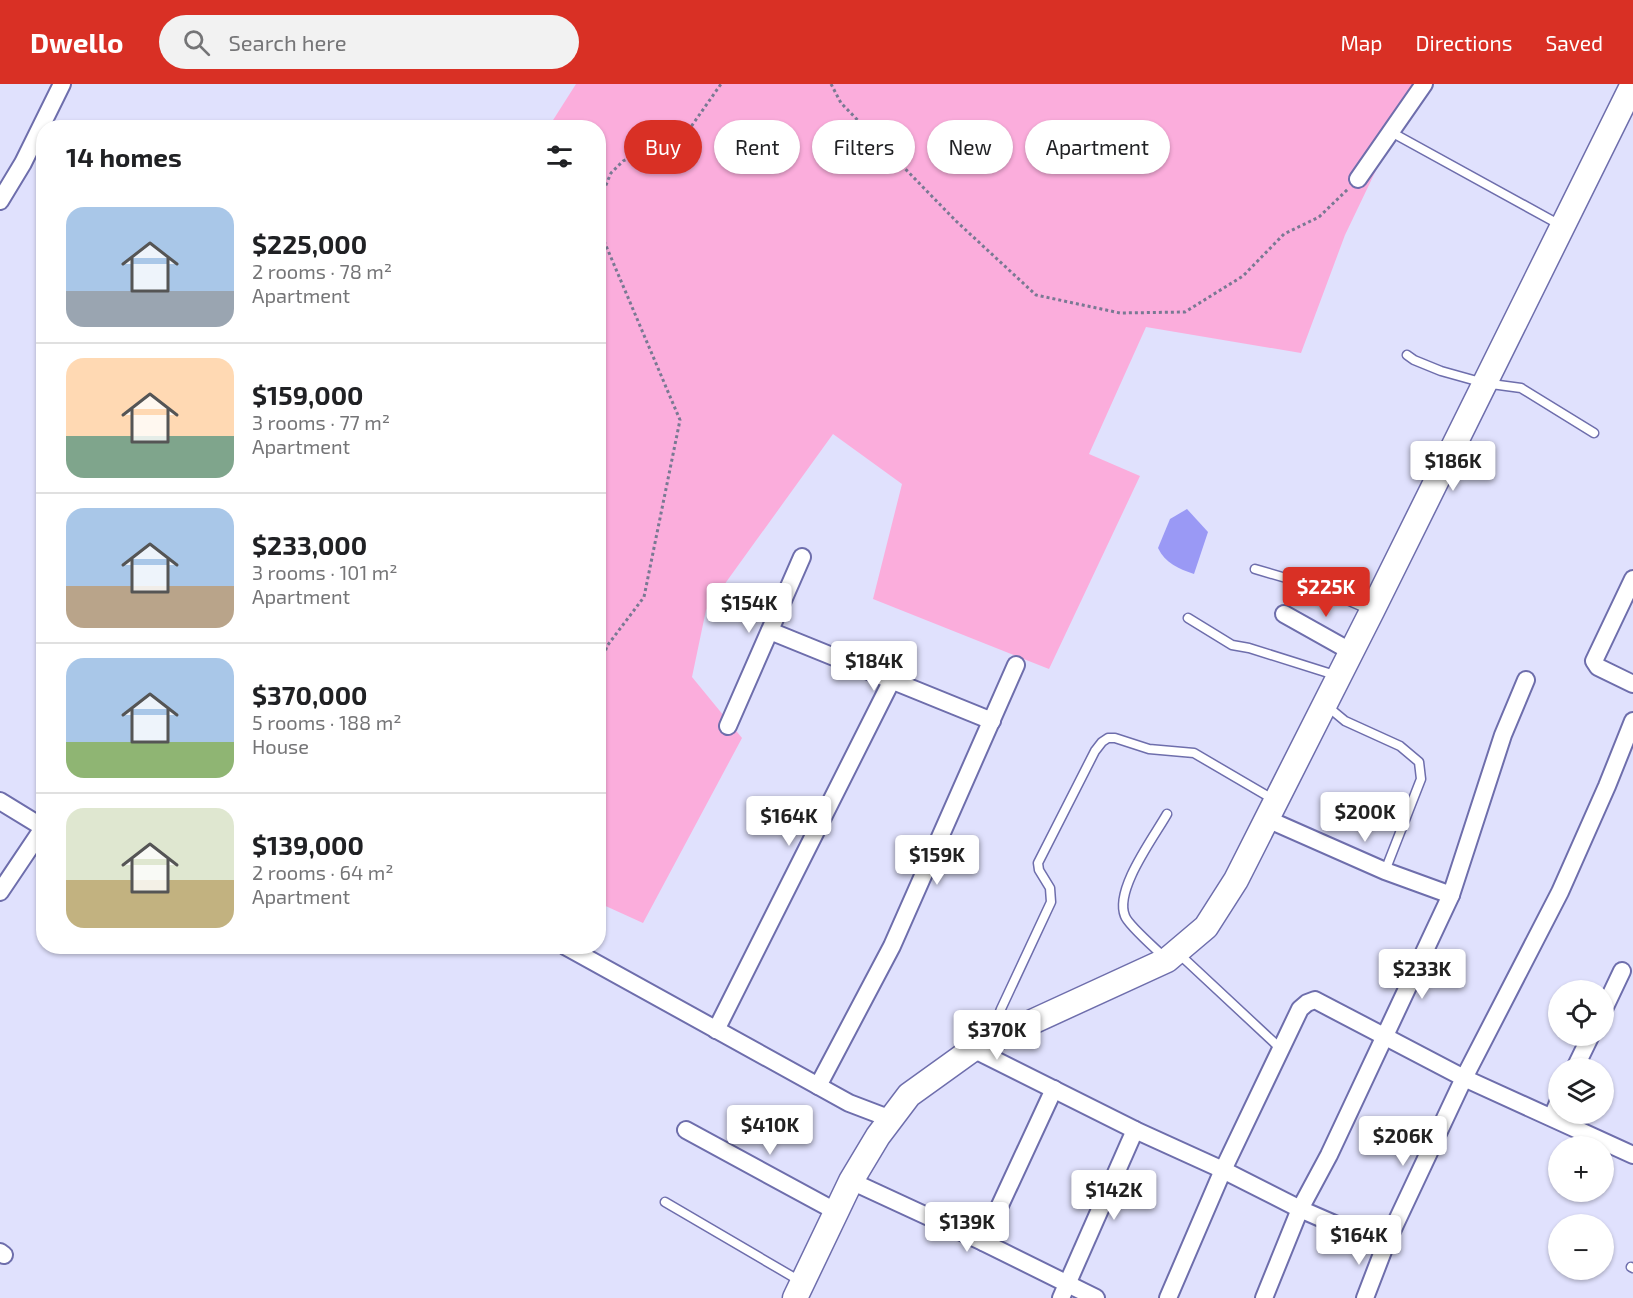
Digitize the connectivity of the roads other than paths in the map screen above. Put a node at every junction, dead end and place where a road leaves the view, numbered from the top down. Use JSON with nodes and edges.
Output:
{"nodes":[{"id":1,"x":63,"y":84,"type":"edge"},
{"id":2,"x":1424,"y":84,"type":"edge"},
{"id":3,"x":1633,"y":84,"type":"edge"},
{"id":4,"x":45,"y":120,"type":"edge"},
{"id":5,"x":1390,"y":132,"type":"junction"},
{"id":6,"x":36,"y":137,"type":"edge"},
{"id":7,"x":1358,"y":179,"type":"road end"},
{"id":8,"x":0,"y":201,"type":"edge"},
{"id":9,"x":1562,"y":226,"type":"junction"},
{"id":10,"x":1407,"y":355,"type":"dead end"},
{"id":11,"x":1484,"y":383,"type":"junction"},
{"id":12,"x":1594,"y":433,"type":"dead end"},
{"id":13,"x":802,"y":557,"type":"dead end"},
{"id":14,"x":1255,"y":569,"type":"dead end"},
{"id":15,"x":1633,"y":579,"type":"edge"},
{"id":16,"x":1372,"y":611,"type":"junction"},
{"id":17,"x":1284,"y":614,"type":"dead end"},
{"id":18,"x":1188,"y":618,"type":"dead end"},
{"id":19,"x":770,"y":631,"type":"junction"},
{"id":20,"x":1350,"y":651,"type":"junction"},
{"id":21,"x":1017,"y":665,"type":"dead end"},
{"id":22,"x":1338,"y":676,"type":"junction"},
{"id":23,"x":892,"y":680,"type":"junction"},
{"id":24,"x":1526,"y":680,"type":"dead end"},
{"id":25,"x":1633,"y":684,"type":"edge"},
{"id":26,"x":1324,"y":704,"type":"junction"},
{"id":27,"x":992,"y":721,"type":"junction"},
{"id":28,"x":1633,"y":721,"type":"edge"},
{"id":29,"x":728,"y":726,"type":"dead end"},
{"id":30,"x":0,"y":801,"type":"edge"},
{"id":31,"x":1271,"y":810,"type":"junction"},
{"id":32,"x":1167,"y":814,"type":"dead end"},
{"id":33,"x":36,"y":824,"type":"edge"},
{"id":34,"x":36,"y":838,"type":"edge"},
{"id":35,"x":1385,"y":871,"type":"junction"},
{"id":36,"x":0,"y":892,"type":"edge"},
{"id":37,"x":1451,"y":895,"type":"junction"},
{"id":38,"x":579,"y":954,"type":"edge"},
{"id":39,"x":1172,"y":956,"type":"junction"},
{"id":40,"x":1622,"y":971,"type":"dead end"},
{"id":41,"x":1614,"y":988,"type":"edge"},
{"id":42,"x":716,"y":1030,"type":"junction"},
{"id":43,"x":1385,"y":1038,"type":"junction"},
{"id":44,"x":981,"y":1045,"type":"junction"},
{"id":45,"x":1281,"y":1049,"type":"junction"},
{"id":46,"x":1464,"y":1078,"type":"junction"},
{"id":47,"x":818,"y":1086,"type":"junction"},
{"id":48,"x":1054,"y":1089,"type":"junction"},
{"id":49,"x":1548,"y":1108,"type":"edge"},
{"id":50,"x":891,"y":1119,"type":"junction"},
{"id":51,"x":1579,"y":1124,"type":"edge"},
{"id":52,"x":686,"y":1130,"type":"dead end"},
{"id":53,"x":1135,"y":1130,"type":"junction"},
{"id":54,"x":1633,"y":1155,"type":"edge"},
{"id":55,"x":1223,"y":1170,"type":"junction"},
{"id":56,"x":850,"y":1181,"type":"junction"},
{"id":57,"x":665,"y":1202,"type":"dead end"},
{"id":58,"x":1299,"y":1209,"type":"junction"},
{"id":59,"x":837,"y":1212,"type":"junction"},
{"id":60,"x":983,"y":1242,"type":"junction"},
{"id":61,"x":1385,"y":1246,"type":"junction"},
{"id":62,"x":799,"y":1290,"type":"edge"},
{"id":63,"x":1064,"y":1291,"type":"edge"},
{"id":64,"x":1096,"y":1298,"type":"edge"},
{"id":65,"x":1168,"y":1298,"type":"edge"},
{"id":66,"x":1264,"y":1298,"type":"edge"},
{"id":67,"x":1365,"y":1298,"type":"edge"}],
"edges":[{"from":1,"to":4,"type":"street"},
{"from":2,"to":5,"type":"street"},
{"from":3,"to":9,"type":"street"},
{"from":5,"to":7,"type":"street"},
{"from":5,"to":9,"type":"lane"},
{"from":6,"to":8,"type":"street"},
{"from":9,"to":11,"type":"street"},
{"from":10,"to":11,"type":"lane"},
{"from":11,"to":12,"type":"lane"},
{"from":11,"to":16,"type":"street"},
{"from":13,"to":19,"type":"street"},
{"from":14,"to":16,"type":"lane"},
{"from":15,"to":25,"type":"street"},
{"from":16,"to":20,"type":"street"},
{"from":17,"to":20,"type":"street"},
{"from":18,"to":22,"type":"lane"},
{"from":19,"to":23,"type":"street"},
{"from":19,"to":29,"type":"street"},
{"from":20,"to":22,"type":"street"},
{"from":21,"to":27,"type":"street"},
{"from":22,"to":26,"type":"street"},
{"from":23,"to":27,"type":"street"},
{"from":23,"to":42,"type":"street"},
{"from":24,"to":37,"type":"street"},
{"from":26,"to":31,"type":"street"},
{"from":26,"to":35,"type":"lane"},
{"from":27,"to":47,"type":"street"},
{"from":28,"to":46,"type":"street"},
{"from":30,"to":33,"type":"street"},
{"from":31,"to":35,"type":"street"},
{"from":31,"to":39,"type":"street"},
{"from":31,"to":44,"type":"lane"},
{"from":32,"to":39,"type":"lane"},
{"from":34,"to":36,"type":"street"},
{"from":35,"to":37,"type":"street"},
{"from":37,"to":43,"type":"street"},
{"from":38,"to":42,"type":"street"},
{"from":39,"to":44,"type":"street"},
{"from":39,"to":45,"type":"lane"},
{"from":40,"to":41,"type":"street"},
{"from":42,"to":47,"type":"street"},
{"from":43,"to":45,"type":"street"},
{"from":43,"to":46,"type":"street"},
{"from":43,"to":58,"type":"street"},
{"from":44,"to":48,"type":"street"},
{"from":44,"to":50,"type":"street"},
{"from":45,"to":55,"type":"street"},
{"from":46,"to":49,"type":"street"},
{"from":46,"to":61,"type":"street"},
{"from":47,"to":50,"type":"street"},
{"from":48,"to":53,"type":"street"},
{"from":48,"to":60,"type":"street"},
{"from":50,"to":56,"type":"street"},
{"from":51,"to":54,"type":"street"},
{"from":52,"to":59,"type":"street"},
{"from":53,"to":55,"type":"street"},
{"from":53,"to":63,"type":"street"},
{"from":55,"to":58,"type":"street"},
{"from":55,"to":65,"type":"street"},
{"from":56,"to":59,"type":"street"},
{"from":56,"to":60,"type":"street"},
{"from":57,"to":62,"type":"lane"},
{"from":58,"to":61,"type":"street"},
{"from":58,"to":66,"type":"street"},
{"from":59,"to":62,"type":"street"},
{"from":60,"to":63,"type":"street"},
{"from":61,"to":67,"type":"street"},
{"from":63,"to":64,"type":"street"}]}
